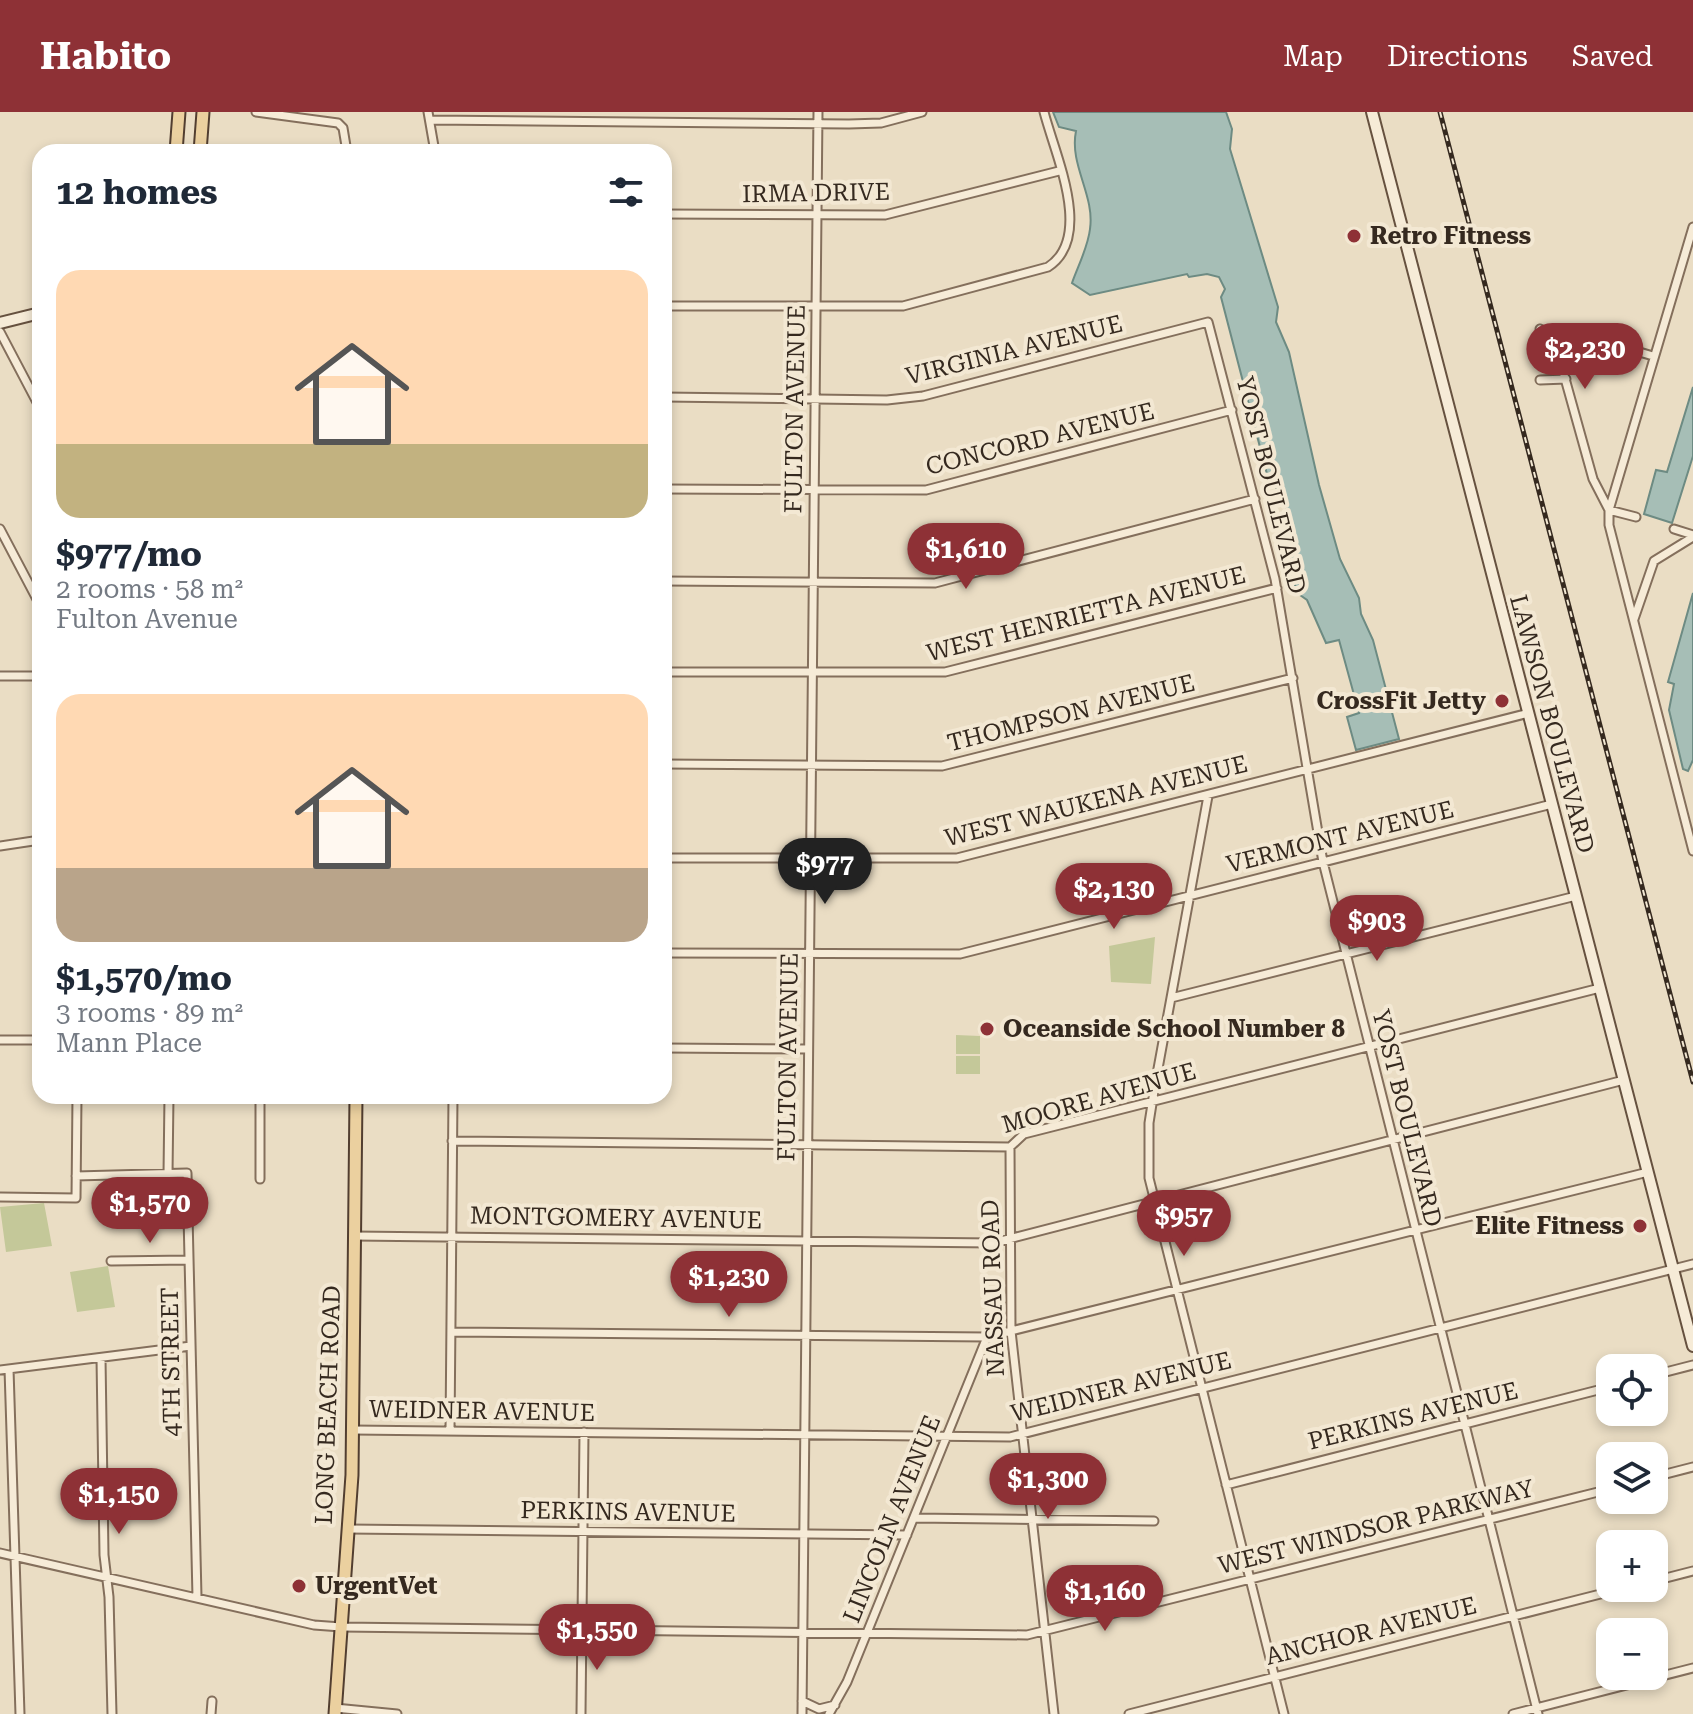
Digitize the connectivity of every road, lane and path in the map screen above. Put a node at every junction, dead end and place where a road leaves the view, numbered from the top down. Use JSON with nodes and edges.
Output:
{"nodes":[{"id":1,"x":179,"y":112,"type":"edge"},
{"id":2,"x":203,"y":112,"type":"edge"},
{"id":3,"x":256,"y":112,"type":"edge"},
{"id":4,"x":818,"y":112,"type":"edge"},
{"id":5,"x":922,"y":112,"type":"edge"},
{"id":6,"x":1044,"y":112,"type":"edge"},
{"id":7,"x":1372,"y":112,"type":"edge"},
{"id":8,"x":429,"y":116,"type":"edge"},
{"id":9,"x":818,"y":124,"type":"junction"},
{"id":10,"x":176,"y":144,"type":"edge"},
{"id":11,"x":201,"y":144,"type":"edge"},
{"id":12,"x":346,"y":144,"type":"edge"},
{"id":13,"x":434,"y":144,"type":"edge"},
{"id":14,"x":1059,"y":171,"type":"junction"},
{"id":15,"x":672,"y":214,"type":"edge"},
{"id":16,"x":817,"y":216,"type":"junction"},
{"id":17,"x":1693,"y":227,"type":"edge"},
{"id":18,"x":672,"y":306,"type":"edge"},
{"id":19,"x":815,"y":308,"type":"junction"},
{"id":20,"x":32,"y":315,"type":"edge"},
{"id":21,"x":0,"y":323,"type":"edge"},
{"id":22,"x":1180,"y":329,"type":"joint"},
{"id":23,"x":1540,"y":329,"type":"dead end"},
{"id":24,"x":0,"y":332,"type":"edge"},
{"id":25,"x":1619,"y":346,"type":"dead end"},
{"id":26,"x":1653,"y":356,"type":"junction"},
{"id":27,"x":1566,"y":379,"type":"junction"},
{"id":28,"x":1540,"y":380,"type":"dead end"},
{"id":29,"x":32,"y":393,"type":"edge"},
{"id":30,"x":672,"y":397,"type":"edge"},
{"id":31,"x":815,"y":399,"type":"junction"},
{"id":32,"x":1232,"y":410,"type":"junction"},
{"id":33,"x":672,"y":489,"type":"edge"},
{"id":34,"x":814,"y":491,"type":"junction"},
{"id":35,"x":1255,"y":499,"type":"junction"},
{"id":36,"x":1609,"y":510,"type":"junction"},
{"id":37,"x":1636,"y":517,"type":"dead end"},
{"id":38,"x":0,"y":529,"type":"edge"},
{"id":39,"x":1674,"y":529,"type":"dead end"},
{"id":40,"x":1693,"y":536,"type":"edge"},
{"id":41,"x":672,"y":581,"type":"edge"},
{"id":42,"x":813,"y":582,"type":"junction"},
{"id":43,"x":1277,"y":588,"type":"junction"},
{"id":44,"x":32,"y":590,"type":"edge"},
{"id":45,"x":1633,"y":621,"type":"junction"},
{"id":46,"x":672,"y":672,"type":"edge"},
{"id":47,"x":812,"y":674,"type":"junction"},
{"id":48,"x":0,"y":676,"type":"edge"},
{"id":49,"x":32,"y":676,"type":"edge"},
{"id":50,"x":1293,"y":678,"type":"junction"},
{"id":51,"x":1529,"y":713,"type":"junction"},
{"id":52,"x":672,"y":764,"type":"edge"},
{"id":53,"x":811,"y":766,"type":"junction"},
{"id":54,"x":1308,"y":770,"type":"junction"},
{"id":55,"x":1208,"y":796,"type":"junction"},
{"id":56,"x":1552,"y":804,"type":"junction"},
{"id":57,"x":32,"y":841,"type":"edge"},
{"id":58,"x":0,"y":846,"type":"edge"},
{"id":59,"x":1693,"y":851,"type":"edge"},
{"id":60,"x":672,"y":858,"type":"edge"},
{"id":61,"x":810,"y":859,"type":"junction"},
{"id":62,"x":1323,"y":862,"type":"junction"},
{"id":63,"x":1190,"y":896,"type":"junction"},
{"id":64,"x":1576,"y":896,"type":"junction"},
{"id":65,"x":672,"y":953,"type":"edge"},
{"id":66,"x":809,"y":954,"type":"junction"},
{"id":67,"x":1345,"y":955,"type":"junction"},
{"id":68,"x":1600,"y":988,"type":"junction"},
{"id":69,"x":1171,"y":998,"type":"junction"},
{"id":70,"x":0,"y":1040,"type":"edge"},
{"id":71,"x":32,"y":1040,"type":"edge"},
{"id":72,"x":1369,"y":1047,"type":"junction"},
{"id":73,"x":672,"y":1048,"type":"edge"},
{"id":74,"x":808,"y":1049,"type":"junction"},
{"id":75,"x":1624,"y":1080,"type":"junction"},
{"id":76,"x":1153,"y":1102,"type":"junction"},
{"id":77,"x":77,"y":1104,"type":"edge"},
{"id":78,"x":169,"y":1104,"type":"edge"},
{"id":79,"x":260,"y":1104,"type":"edge"},
{"id":80,"x":356,"y":1104,"type":"edge"},
{"id":81,"x":453,"y":1104,"type":"edge"},
{"id":82,"x":1392,"y":1140,"type":"junction"},
{"id":83,"x":452,"y":1141,"type":"junction"},
{"id":84,"x":808,"y":1145,"type":"junction"},
{"id":85,"x":1010,"y":1147,"type":"junction"},
{"id":86,"x":1648,"y":1172,"type":"junction"},
{"id":87,"x":168,"y":1174,"type":"junction"},
{"id":88,"x":76,"y":1176,"type":"junction"},
{"id":89,"x":260,"y":1179,"type":"dead end"},
{"id":90,"x":0,"y":1197,"type":"edge"},
{"id":91,"x":1154,"y":1200,"type":"junction"},
{"id":92,"x":1415,"y":1232,"type":"junction"},
{"id":93,"x":354,"y":1236,"type":"junction"},
{"id":94,"x":451,"y":1237,"type":"junction"},
{"id":95,"x":1009,"y":1237,"type":"junction"},
{"id":96,"x":807,"y":1240,"type":"junction"},
{"id":97,"x":189,"y":1260,"type":"junction"},
{"id":98,"x":111,"y":1261,"type":"dead end"},
{"id":99,"x":1693,"y":1264,"type":"edge"},
{"id":100,"x":1673,"y":1269,"type":"junction"},
{"id":101,"x":1177,"y":1292,"type":"junction"},
{"id":102,"x":1439,"y":1328,"type":"junction"},
{"id":103,"x":1011,"y":1331,"type":"junction"},
{"id":104,"x":451,"y":1332,"type":"junction"},
{"id":105,"x":805,"y":1336,"type":"junction"},
{"id":106,"x":987,"y":1337,"type":"junction"},
{"id":107,"x":191,"y":1346,"type":"junction"},
{"id":108,"x":1693,"y":1346,"type":"edge"},
{"id":109,"x":101,"y":1358,"type":"junction"},
{"id":110,"x":1693,"y":1365,"type":"edge"},
{"id":111,"x":4,"y":1370,"type":"edge"},
{"id":112,"x":1668,"y":1371,"type":"edge"},
{"id":113,"x":1202,"y":1388,"type":"junction"},
{"id":114,"x":1596,"y":1391,"type":"edge"},
{"id":115,"x":1464,"y":1424,"type":"junction"},
{"id":116,"x":353,"y":1430,"type":"junction"},
{"id":117,"x":450,"y":1431,"type":"junction"},
{"id":118,"x":584,"y":1432,"type":"junction"},
{"id":119,"x":1023,"y":1434,"type":"junction"},
{"id":120,"x":804,"y":1435,"type":"junction"},
{"id":121,"x":947,"y":1436,"type":"junction"},
{"id":122,"x":1693,"y":1467,"type":"edge"},
{"id":123,"x":1668,"y":1473,"type":"edge"},
{"id":124,"x":1226,"y":1485,"type":"junction"},
{"id":125,"x":1596,"y":1493,"type":"edge"},
{"id":126,"x":914,"y":1518,"type":"junction"},
{"id":127,"x":1032,"y":1520,"type":"junction"},
{"id":128,"x":1489,"y":1520,"type":"junction"},
{"id":129,"x":1154,"y":1521,"type":"dead end"},
{"id":130,"x":348,"y":1529,"type":"junction"},
{"id":131,"x":583,"y":1531,"type":"junction"},
{"id":132,"x":803,"y":1534,"type":"junction"},
{"id":133,"x":907,"y":1535,"type":"junction"},
{"id":134,"x":0,"y":1553,"type":"edge"},
{"id":135,"x":14,"y":1557,"type":"junction"},
{"id":136,"x":1693,"y":1571,"type":"edge"},
{"id":137,"x":107,"y":1577,"type":"junction"},
{"id":138,"x":1668,"y":1577,"type":"edge"},
{"id":139,"x":1250,"y":1580,"type":"junction"},
{"id":140,"x":1596,"y":1595,"type":"edge"},
{"id":141,"x":197,"y":1597,"type":"junction"},
{"id":142,"x":1513,"y":1616,"type":"junction"},
{"id":143,"x":341,"y":1627,"type":"junction"},
{"id":144,"x":582,"y":1630,"type":"junction"},
{"id":145,"x":1045,"y":1632,"type":"junction"},
{"id":146,"x":802,"y":1633,"type":"junction"},
{"id":147,"x":867,"y":1634,"type":"junction"},
{"id":148,"x":1693,"y":1668,"type":"edge"},
{"id":149,"x":1275,"y":1676,"type":"junction"},
{"id":150,"x":212,"y":1701,"type":"dead end"},
{"id":151,"x":802,"y":1701,"type":"junction"},
{"id":152,"x":835,"y":1705,"type":"junction"},
{"id":153,"x":335,"y":1711,"type":"edge"},
{"id":154,"x":1537,"y":1711,"type":"edge"},
{"id":155,"x":20,"y":1714,"type":"edge"},
{"id":156,"x":112,"y":1714,"type":"edge"},
{"id":157,"x":121,"y":1714,"type":"edge"},
{"id":158,"x":211,"y":1714,"type":"edge"},
{"id":159,"x":397,"y":1714,"type":"edge"},
{"id":160,"x":581,"y":1714,"type":"edge"},
{"id":161,"x":802,"y":1714,"type":"edge"},
{"id":162,"x":829,"y":1714,"type":"edge"},
{"id":163,"x":1054,"y":1714,"type":"edge"},
{"id":164,"x":1129,"y":1714,"type":"edge"},
{"id":165,"x":1284,"y":1714,"type":"edge"},
{"id":166,"x":1513,"y":1714,"type":"edge"}],
"edges":[{"from":1,"to":10,"type":"main road"},
{"from":2,"to":11,"type":"main road"},
{"from":3,"to":12,"type":"street"},
{"from":4,"to":9,"type":"street","name":"FULTON AVENUE"},
{"from":5,"to":9,"type":"street"},
{"from":6,"to":14,"type":"street"},
{"from":7,"to":51,"type":"main road","name":"LAWSON BOULEVARD"},
{"from":8,"to":9,"type":"street"},
{"from":8,"to":13,"type":"street"},
{"from":9,"to":16,"type":"street","name":"FULTON AVENUE"},
{"from":14,"to":16,"type":"street","name":"IRMA DRIVE"},
{"from":14,"to":19,"type":"street"},
{"from":15,"to":16,"type":"street","name":"IRMA DRIVE"},
{"from":16,"to":19,"type":"street","name":"FULTON AVENUE"},
{"from":17,"to":26,"type":"street"},
{"from":18,"to":19,"type":"street"},
{"from":19,"to":31,"type":"street","name":"FULTON AVENUE"},
{"from":20,"to":21,"type":"main road"},
{"from":22,"to":31,"type":"street","name":"VIRGINIA AVENUE"},
{"from":22,"to":32,"type":"street","name":"YOST BOULEVARD"},
{"from":23,"to":27,"type":"street"},
{"from":24,"to":29,"type":"street"},
{"from":25,"to":26,"type":"street"},
{"from":26,"to":36,"type":"street"},
{"from":27,"to":28,"type":"street"},
{"from":27,"to":36,"type":"street"},
{"from":30,"to":31,"type":"street","name":"VIRGINIA AVENUE"},
{"from":31,"to":34,"type":"street","name":"FULTON AVENUE"},
{"from":32,"to":34,"type":"street","name":"CONCORD AVENUE"},
{"from":32,"to":35,"type":"street","name":"YOST BOULEVARD"},
{"from":33,"to":34,"type":"street","name":"CONCORD AVENUE"},
{"from":34,"to":42,"type":"street","name":"FULTON AVENUE"},
{"from":35,"to":42,"type":"street"},
{"from":35,"to":43,"type":"street","name":"YOST BOULEVARD"},
{"from":36,"to":37,"type":"street"},
{"from":36,"to":45,"type":"street"},
{"from":38,"to":44,"type":"street"},
{"from":39,"to":40,"type":"street"},
{"from":40,"to":45,"type":"street"},
{"from":41,"to":42,"type":"street"},
{"from":42,"to":47,"type":"street","name":"FULTON AVENUE"},
{"from":43,"to":47,"type":"street","name":"WEST HENRIETTA AVENUE"},
{"from":43,"to":50,"type":"street","name":"YOST BOULEVARD"},
{"from":45,"to":59,"type":"street"},
{"from":46,"to":47,"type":"street","name":"WEST HENRIETTA AVENUE"},
{"from":47,"to":53,"type":"street","name":"FULTON AVENUE"},
{"from":48,"to":49,"type":"street"},
{"from":50,"to":53,"type":"street","name":"THOMPSON AVENUE"},
{"from":50,"to":54,"type":"street","name":"YOST BOULEVARD"},
{"from":51,"to":54,"type":"street","name":"WEST WAUKENA AVENUE"},
{"from":51,"to":56,"type":"main road","name":"LAWSON BOULEVARD"},
{"from":52,"to":53,"type":"street","name":"THOMPSON AVENUE"},
{"from":53,"to":61,"type":"street","name":"FULTON AVENUE"},
{"from":54,"to":55,"type":"street","name":"WEST WAUKENA AVENUE"},
{"from":54,"to":62,"type":"street","name":"YOST BOULEVARD"},
{"from":55,"to":61,"type":"street","name":"WEST WAUKENA AVENUE"},
{"from":55,"to":63,"type":"street"},
{"from":56,"to":62,"type":"street","name":"VERMONT AVENUE"},
{"from":56,"to":64,"type":"main road","name":"LAWSON BOULEVARD"},
{"from":57,"to":58,"type":"street"},
{"from":60,"to":61,"type":"street","name":"WEST WAUKENA AVENUE"},
{"from":61,"to":66,"type":"street","name":"FULTON AVENUE"},
{"from":62,"to":63,"type":"street","name":"VERMONT AVENUE"},
{"from":62,"to":67,"type":"street","name":"YOST BOULEVARD"},
{"from":63,"to":66,"type":"street","name":"VERMONT AVENUE"},
{"from":63,"to":69,"type":"street"},
{"from":64,"to":67,"type":"street"},
{"from":64,"to":68,"type":"main road","name":"LAWSON BOULEVARD"},
{"from":65,"to":66,"type":"street","name":"VERMONT AVENUE"},
{"from":66,"to":74,"type":"street","name":"FULTON AVENUE"},
{"from":67,"to":69,"type":"street"},
{"from":67,"to":72,"type":"street","name":"YOST BOULEVARD"},
{"from":68,"to":72,"type":"street","name":"MOORE AVENUE"},
{"from":68,"to":75,"type":"main road","name":"LAWSON BOULEVARD"},
{"from":69,"to":76,"type":"street"},
{"from":70,"to":71,"type":"street"},
{"from":72,"to":76,"type":"street","name":"MOORE AVENUE"},
{"from":72,"to":82,"type":"street","name":"YOST BOULEVARD"},
{"from":73,"to":74,"type":"street"},
{"from":74,"to":84,"type":"street","name":"FULTON AVENUE"},
{"from":75,"to":82,"type":"street","name":"MONTGOMERY AVENUE"},
{"from":75,"to":86,"type":"main road","name":"LAWSON BOULEVARD"},
{"from":76,"to":85,"type":"street","name":"MOORE AVENUE"},
{"from":76,"to":91,"type":"street"},
{"from":77,"to":88,"type":"street"},
{"from":78,"to":87,"type":"street"},
{"from":79,"to":89,"type":"street"},
{"from":80,"to":93,"type":"main road","name":"LONG BEACH ROAD"},
{"from":81,"to":83,"type":"street"},
{"from":82,"to":91,"type":"street","name":"MONTGOMERY AVENUE"},
{"from":82,"to":92,"type":"street","name":"YOST BOULEVARD"},
{"from":83,"to":84,"type":"street","name":"MOORE AVENUE"},
{"from":83,"to":94,"type":"street"},
{"from":84,"to":85,"type":"street","name":"MOORE AVENUE"},
{"from":84,"to":96,"type":"street","name":"FULTON AVENUE"},
{"from":85,"to":95,"type":"street","name":"NASSAU ROAD"},
{"from":86,"to":92,"type":"street"},
{"from":86,"to":100,"type":"main road","name":"LAWSON BOULEVARD"},
{"from":87,"to":88,"type":"street"},
{"from":87,"to":97,"type":"street","name":"4TH STREET"},
{"from":88,"to":90,"type":"street"},
{"from":91,"to":95,"type":"street","name":"MONTGOMERY AVENUE"},
{"from":91,"to":101,"type":"street"},
{"from":92,"to":101,"type":"street"},
{"from":92,"to":102,"type":"street","name":"YOST BOULEVARD"},
{"from":93,"to":94,"type":"street","name":"MONTGOMERY AVENUE"},
{"from":93,"to":116,"type":"main road","name":"LONG BEACH ROAD"},
{"from":94,"to":96,"type":"street","name":"MONTGOMERY AVENUE"},
{"from":94,"to":104,"type":"street"},
{"from":95,"to":96,"type":"street","name":"MONTGOMERY AVENUE"},
{"from":95,"to":103,"type":"street","name":"NASSAU ROAD"},
{"from":96,"to":105,"type":"street","name":"FULTON AVENUE"},
{"from":97,"to":98,"type":"street"},
{"from":97,"to":107,"type":"street","name":"4TH STREET"},
{"from":99,"to":100,"type":"street","name":"WEIDNER AVENUE"},
{"from":100,"to":102,"type":"street","name":"WEIDNER AVENUE"},
{"from":100,"to":108,"type":"main road","name":"LAWSON BOULEVARD"},
{"from":101,"to":103,"type":"street"},
{"from":101,"to":113,"type":"street"},
{"from":102,"to":113,"type":"street","name":"WEIDNER AVENUE"},
{"from":102,"to":115,"type":"street","name":"YOST BOULEVARD"},
{"from":103,"to":106,"type":"street"},
{"from":103,"to":119,"type":"street","name":"NASSAU ROAD"},
{"from":104,"to":105,"type":"street"},
{"from":104,"to":117,"type":"street"},
{"from":105,"to":106,"type":"street"},
{"from":105,"to":120,"type":"street","name":"FULTON AVENUE"},
{"from":106,"to":121,"type":"street","name":"LINCOLN AVENUE"},
{"from":107,"to":109,"type":"street"},
{"from":107,"to":141,"type":"street","name":"4TH STREET"},
{"from":109,"to":111,"type":"street"},
{"from":109,"to":137,"type":"street"},
{"from":110,"to":112,"type":"street"},
{"from":111,"to":135,"type":"street"},
{"from":113,"to":119,"type":"street","name":"WEIDNER AVENUE"},
{"from":113,"to":124,"type":"street"},
{"from":114,"to":115,"type":"street","name":"PERKINS AVENUE"},
{"from":115,"to":124,"type":"street","name":"PERKINS AVENUE"},
{"from":115,"to":128,"type":"street","name":"YOST BOULEVARD"},
{"from":116,"to":117,"type":"street","name":"WEIDNER AVENUE"},
{"from":116,"to":130,"type":"main road","name":"LONG BEACH ROAD"},
{"from":117,"to":118,"type":"street","name":"WEIDNER AVENUE"},
{"from":118,"to":120,"type":"street","name":"WEIDNER AVENUE"},
{"from":118,"to":131,"type":"street"},
{"from":119,"to":121,"type":"street","name":"WEIDNER AVENUE"},
{"from":119,"to":127,"type":"street","name":"NASSAU ROAD"},
{"from":120,"to":121,"type":"street","name":"WEIDNER AVENUE"},
{"from":120,"to":132,"type":"street","name":"FULTON AVENUE"},
{"from":121,"to":126,"type":"street","name":"LINCOLN AVENUE"},
{"from":122,"to":123,"type":"street"},
{"from":124,"to":139,"type":"street"},
{"from":125,"to":128,"type":"street","name":"WEST WINDSOR PARKWAY"},
{"from":126,"to":127,"type":"street"},
{"from":126,"to":133,"type":"street","name":"LINCOLN AVENUE"},
{"from":127,"to":129,"type":"street"},
{"from":127,"to":145,"type":"street","name":"NASSAU ROAD"},
{"from":128,"to":139,"type":"street","name":"WEST WINDSOR PARKWAY"},
{"from":128,"to":142,"type":"street","name":"YOST BOULEVARD"},
{"from":130,"to":131,"type":"street","name":"PERKINS AVENUE"},
{"from":130,"to":143,"type":"main road","name":"LONG BEACH ROAD"},
{"from":131,"to":132,"type":"street","name":"PERKINS AVENUE"},
{"from":131,"to":144,"type":"street"},
{"from":132,"to":133,"type":"street","name":"PERKINS AVENUE"},
{"from":132,"to":146,"type":"street","name":"FULTON AVENUE"},
{"from":133,"to":147,"type":"street","name":"LINCOLN AVENUE"},
{"from":134,"to":135,"type":"street","name":"WEST WINDSOR PARKWAY"},
{"from":135,"to":137,"type":"street","name":"WEST WINDSOR PARKWAY"},
{"from":135,"to":155,"type":"street"},
{"from":136,"to":138,"type":"street"},
{"from":137,"to":141,"type":"street","name":"WEST WINDSOR PARKWAY"},
{"from":137,"to":156,"type":"street"},
{"from":139,"to":145,"type":"street","name":"WEST WINDSOR PARKWAY"},
{"from":139,"to":149,"type":"street"},
{"from":140,"to":142,"type":"street","name":"ANCHOR AVENUE"},
{"from":141,"to":143,"type":"street","name":"WEST WINDSOR PARKWAY"},
{"from":142,"to":149,"type":"street","name":"ANCHOR AVENUE"},
{"from":142,"to":154,"type":"street","name":"YOST BOULEVARD"},
{"from":143,"to":144,"type":"street","name":"WEST WINDSOR PARKWAY"},
{"from":143,"to":153,"type":"main road","name":"LONG BEACH ROAD"},
{"from":144,"to":146,"type":"street","name":"WEST WINDSOR PARKWAY"},
{"from":144,"to":160,"type":"street"},
{"from":145,"to":147,"type":"street","name":"WEST WINDSOR PARKWAY"},
{"from":145,"to":163,"type":"street","name":"NASSAU ROAD"},
{"from":146,"to":147,"type":"street","name":"WEST WINDSOR PARKWAY"},
{"from":146,"to":151,"type":"street","name":"FULTON AVENUE"},
{"from":147,"to":152,"type":"street","name":"LINCOLN AVENUE"},
{"from":148,"to":154,"type":"street"},
{"from":149,"to":164,"type":"street","name":"ANCHOR AVENUE"},
{"from":149,"to":165,"type":"street"},
{"from":150,"to":158,"type":"street"},
{"from":151,"to":152,"type":"street"},
{"from":151,"to":161,"type":"street","name":"FULTON AVENUE"},
{"from":152,"to":162,"type":"street","name":"LINCOLN AVENUE"},
{"from":153,"to":159,"type":"street"},
{"from":154,"to":166,"type":"street"},
{"from":156,"to":157,"type":"street"}]}
